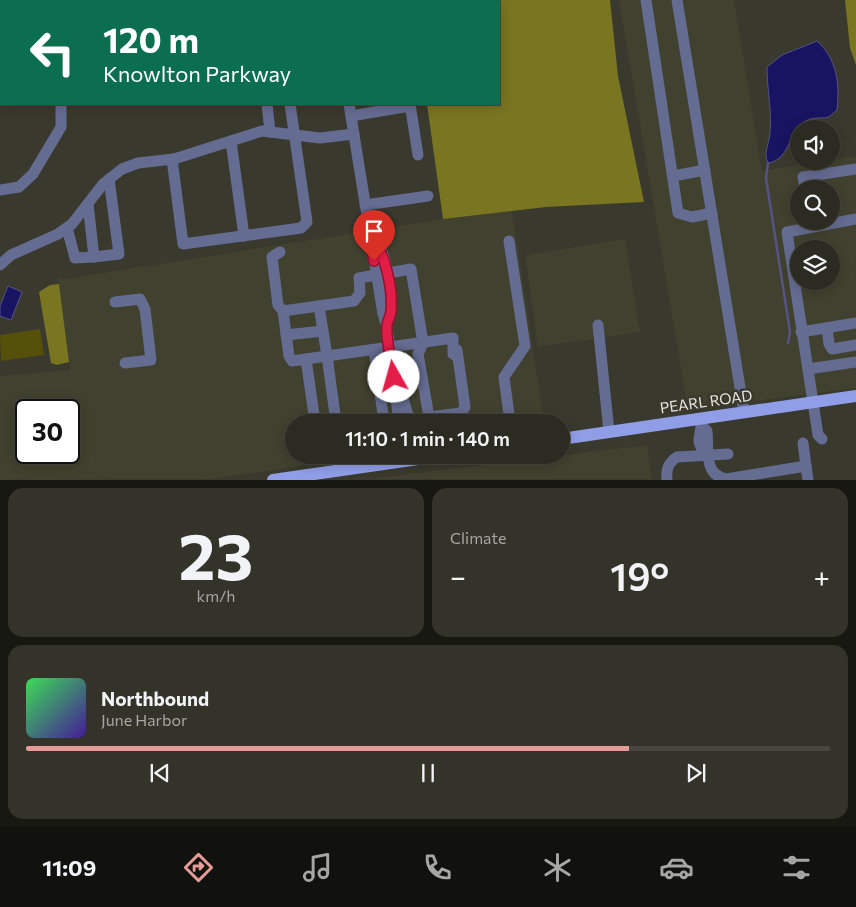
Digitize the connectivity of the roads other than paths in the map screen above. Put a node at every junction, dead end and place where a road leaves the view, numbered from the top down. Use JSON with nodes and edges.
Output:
{"nodes":[{"id":1,"x":646,"y":0,"type":"edge"},
{"id":2,"x":681,"y":0,"type":"edge"},
{"id":3,"x":61,"y":105,"type":"edge"},
{"id":4,"x":266,"y":105,"type":"edge"},
{"id":5,"x":290,"y":105,"type":"edge"},
{"id":6,"x":349,"y":105,"type":"edge"},
{"id":7,"x":410,"y":105,"type":"edge"},
{"id":8,"x":351,"y":116,"type":"junction"},
{"id":9,"x":270,"y":132,"type":"junction"},
{"id":10,"x":294,"y":134,"type":"junction"},
{"id":11,"x":354,"y":134,"type":"junction"},
{"id":12,"x":231,"y":140,"type":"junction"},
{"id":13,"x":418,"y":155,"type":"dead end"},
{"id":14,"x":172,"y":159,"type":"junction"},
{"id":15,"x":856,"y":169,"type":"edge"},
{"id":16,"x":705,"y":170,"type":"junction"},
{"id":17,"x":673,"y":176,"type":"junction"},
{"id":18,"x":110,"y":179,"type":"junction"},
{"id":19,"x":804,"y":180,"type":"edge"},
{"id":20,"x":0,"y":190,"type":"edge"},
{"id":21,"x":428,"y":196,"type":"dead end"},
{"id":22,"x":88,"y":204,"type":"junction"},
{"id":23,"x":365,"y":205,"type":"junction"},
{"id":24,"x":712,"y":214,"type":"junction"},
{"id":25,"x":856,"y":219,"type":"edge"},
{"id":26,"x":840,"y":221,"type":"edge"},
{"id":27,"x":67,"y":228,"type":"junction"},
{"id":28,"x":793,"y":230,"type":"edge"},
{"id":29,"x":244,"y":236,"type":"junction"},
{"id":30,"x":509,"y":242,"type":"dead end"},
{"id":31,"x":280,"y":252,"type":"dead end"},
{"id":32,"x":94,"y":257,"type":"junction"},
{"id":33,"x":0,"y":265,"type":"edge"},
{"id":34,"x":382,"y":274,"type":"junction"},
{"id":35,"x":115,"y":302,"type":"dead end"},
{"id":36,"x":319,"y":306,"type":"junction"},
{"id":37,"x":283,"y":311,"type":"junction"},
{"id":38,"x":856,"y":323,"type":"edge"},
{"id":39,"x":598,"y":326,"type":"dead end"},
{"id":40,"x":826,"y":328,"type":"junction"},
{"id":41,"x":323,"y":331,"type":"junction"},
{"id":42,"x":802,"y":332,"type":"junction"},
{"id":43,"x":286,"y":335,"type":"junction"},
{"id":44,"x":422,"y":343,"type":"junction"},
{"id":45,"x":856,"y":345,"type":"edge"},
{"id":46,"x":390,"y":348,"type":"junction"},
{"id":47,"x":374,"y":350,"type":"junction"},
{"id":48,"x":327,"y":356,"type":"junction"},
{"id":49,"x":306,"y":359,"type":"junction"},
{"id":50,"x":856,"y":362,"type":"edge"},
{"id":51,"x":125,"y":364,"type":"dead end"},
{"id":52,"x":808,"y":369,"type":"junction"},
{"id":53,"x":395,"y":392,"type":"junction"},
{"id":54,"x":856,"y":396,"type":"edge"},
{"id":55,"x":814,"y":403,"type":"junction"},
{"id":56,"x":744,"y":412,"type":"junction"},
{"id":57,"x":314,"y":414,"type":"edge"},
{"id":58,"x":335,"y":414,"type":"edge"},
{"id":59,"x":383,"y":414,"type":"edge"},
{"id":60,"x":398,"y":414,"type":"edge"},
{"id":61,"x":408,"y":414,"type":"edge"},
{"id":62,"x":428,"y":414,"type":"edge"},
{"id":63,"x":462,"y":414,"type":"edge"},
{"id":64,"x":509,"y":414,"type":"edge"},
{"id":65,"x":701,"y":422,"type":"junction"},
{"id":66,"x":609,"y":432,"type":"junction"},
{"id":67,"x":570,"y":438,"type":"edge"},
{"id":68,"x":822,"y":439,"type":"dead end"},
{"id":69,"x":803,"y":443,"type":"dead end"},
{"id":70,"x":728,"y":454,"type":"dead end"},
{"id":71,"x":707,"y":456,"type":"junction"},
{"id":72,"x":342,"y":464,"type":"edge"},
{"id":73,"x":374,"y":464,"type":"edge"},
{"id":74,"x":806,"y":466,"type":"junction"},
{"id":75,"x":343,"y":470,"type":"junction"},
{"id":76,"x":317,"y":476,"type":"edge"},
{"id":77,"x":273,"y":480,"type":"edge"},
{"id":78,"x":668,"y":480,"type":"edge"},
{"id":79,"x":808,"y":480,"type":"edge"}],
"edges":[{"from":1,"to":17,"type":"street"},
{"from":2,"to":16,"type":"street"},
{"from":3,"to":20,"type":"street"},
{"from":4,"to":9,"type":"street"},
{"from":5,"to":10,"type":"street"},
{"from":6,"to":8,"type":"street"},
{"from":7,"to":8,"type":"street"},
{"from":7,"to":13,"type":"street"},
{"from":8,"to":11,"type":"street"},
{"from":9,"to":10,"type":"street"},
{"from":9,"to":12,"type":"street"},
{"from":10,"to":11,"type":"street"},
{"from":10,"to":29,"type":"street"},
{"from":11,"to":23,"type":"street"},
{"from":12,"to":14,"type":"street"},
{"from":12,"to":29,"type":"street"},
{"from":14,"to":18,"type":"street"},
{"from":14,"to":29,"type":"street"},
{"from":15,"to":19,"type":"street"},
{"from":16,"to":17,"type":"street"},
{"from":16,"to":24,"type":"street"},
{"from":17,"to":24,"type":"street"},
{"from":18,"to":22,"type":"street"},
{"from":18,"to":32,"type":"street"},
{"from":21,"to":23,"type":"street"},
{"from":22,"to":27,"type":"street"},
{"from":22,"to":32,"type":"street"},
{"from":23,"to":34,"type":"street"},
{"from":24,"to":56,"type":"street"},
{"from":25,"to":26,"type":"street"},
{"from":27,"to":32,"type":"street"},
{"from":27,"to":33,"type":"street"},
{"from":28,"to":42,"type":"street"},
{"from":30,"to":64,"type":"street"},
{"from":31,"to":37,"type":"street"},
{"from":34,"to":36,"type":"street"},
{"from":34,"to":44,"type":"street"},
{"from":34,"to":46,"type":"street"},
{"from":35,"to":51,"type":"street"},
{"from":36,"to":37,"type":"street"},
{"from":36,"to":41,"type":"street"},
{"from":37,"to":43,"type":"street"},
{"from":38,"to":40,"type":"street"},
{"from":39,"to":66,"type":"street"},
{"from":40,"to":42,"type":"street"},
{"from":40,"to":45,"type":"street"},
{"from":41,"to":43,"type":"street"},
{"from":41,"to":48,"type":"street"},
{"from":42,"to":52,"type":"street"},
{"from":43,"to":49,"type":"street"},
{"from":44,"to":46,"type":"street"},
{"from":44,"to":62,"type":"street"},
{"from":44,"to":63,"type":"street"},
{"from":46,"to":47,"type":"street"},
{"from":46,"to":53,"type":"street"},
{"from":47,"to":48,"type":"street"},
{"from":47,"to":59,"type":"street"},
{"from":48,"to":49,"type":"street"},
{"from":48,"to":58,"type":"street"},
{"from":49,"to":57,"type":"street"},
{"from":50,"to":52,"type":"street"},
{"from":52,"to":55,"type":"street"},
{"from":53,"to":60,"type":"street"},
{"from":53,"to":61,"type":"street"},
{"from":54,"to":55,"type":"main road","name":"PEARL ROAD"},
{"from":55,"to":56,"type":"main road","name":"PEARL ROAD"},
{"from":55,"to":68,"type":"street"},
{"from":56,"to":65,"type":"main road","name":"PEARL ROAD"},
{"from":65,"to":66,"type":"main road","name":"PEARL ROAD"},
{"from":65,"to":71,"type":"street"},
{"from":66,"to":67,"type":"main road","name":"PEARL ROAD"},
{"from":69,"to":74,"type":"street"},
{"from":70,"to":71,"type":"street"},
{"from":71,"to":74,"type":"street"},
{"from":71,"to":78,"type":"street"},
{"from":72,"to":75,"type":"street"},
{"from":73,"to":75,"type":"main road"},
{"from":74,"to":79,"type":"street"},
{"from":75,"to":76,"type":"main road"},
{"from":76,"to":77,"type":"main road"}]}
